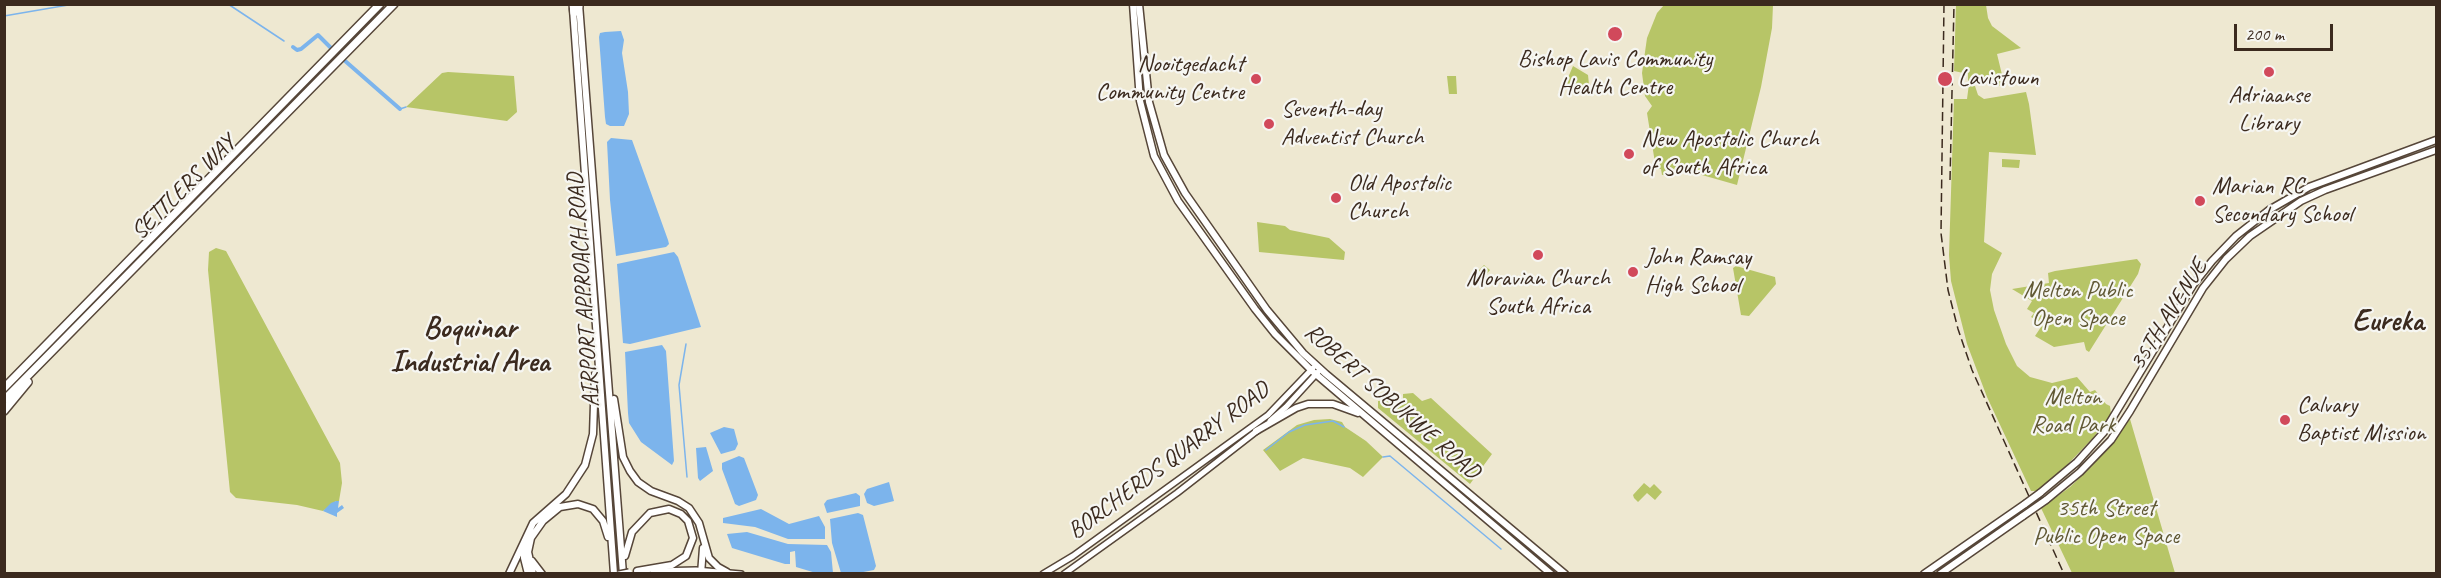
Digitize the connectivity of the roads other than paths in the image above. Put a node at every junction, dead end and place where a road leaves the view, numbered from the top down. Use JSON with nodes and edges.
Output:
{"nodes":[{"id":1,"x":380,"y":4,"type":"edge"},
{"id":2,"x":394,"y":4,"type":"edge"},
{"id":3,"x":1133,"y":4,"type":"edge"},
{"id":4,"x":1139,"y":4,"type":"edge"},
{"id":5,"x":576,"y":6,"type":"edge"},
{"id":6,"x":2436,"y":140,"type":"edge"},
{"id":7,"x":2436,"y":150,"type":"edge"},
{"id":8,"x":593,"y":298,"type":"junction"},
{"id":9,"x":607,"y":357,"type":"junction"},
{"id":10,"x":44,"y":358,"type":"junction"},
{"id":11,"x":1316,"y":369,"type":"junction"},
{"id":12,"x":20,"y":371,"type":"junction"},
{"id":13,"x":4,"y":382,"type":"edge"},
{"id":14,"x":4,"y":388,"type":"edge"},
{"id":15,"x":4,"y":400,"type":"edge"},
{"id":16,"x":4,"y":411,"type":"edge"},
{"id":17,"x":1361,"y":414,"type":"junction"},
{"id":18,"x":1256,"y":431,"type":"junction"},
{"id":19,"x":538,"y":526,"type":"junction"},
{"id":20,"x":528,"y":530,"type":"junction"},
{"id":21,"x":703,"y":539,"type":"junction"},
{"id":22,"x":637,"y":571,"type":"junction"},
{"id":23,"x":620,"y":572,"type":"edge"},
{"id":24,"x":701,"y":572,"type":"edge"},
{"id":25,"x":727,"y":572,"type":"edge"},
{"id":26,"x":509,"y":573,"type":"edge"},
{"id":27,"x":528,"y":573,"type":"edge"},
{"id":28,"x":533,"y":573,"type":"edge"},
{"id":29,"x":542,"y":573,"type":"edge"},
{"id":30,"x":741,"y":573,"type":"edge"},
{"id":31,"x":1043,"y":573,"type":"edge"},
{"id":32,"x":1064,"y":573,"type":"edge"},
{"id":33,"x":1551,"y":573,"type":"edge"},
{"id":34,"x":1565,"y":573,"type":"edge"},
{"id":35,"x":1924,"y":573,"type":"edge"},
{"id":36,"x":1940,"y":573,"type":"edge"}],
"edges":[{"from":1,"to":12,"type":"highway","name":"SETTLERS WAY"},
{"from":2,"to":10,"type":"highway","name":"SETTLERS WAY"},
{"from":3,"to":11,"type":"main road","name":"ROBERT SOBUKWE ROAD"},
{"from":4,"to":11,"type":"main road","name":"ROBERT SOBUKWE ROAD"},
{"from":5,"to":8,"type":"main road","name":"AIRPORT APPROACH ROAD"},
{"from":5,"to":9,"type":"main road","name":"AIRPORT APPROACH ROAD"},
{"from":6,"to":35,"type":"main road","name":"35TH AVENUE","bridge":true},
{"from":7,"to":36,"type":"main road","name":"35TH AVENUE","bridge":true},
{"from":8,"to":20,"type":"main road"},
{"from":8,"to":23,"type":"main road","name":"AIRPORT APPROACH ROAD"},
{"from":9,"to":21,"type":"main road"},
{"from":9,"to":23,"type":"main road","name":"AIRPORT APPROACH ROAD"},
{"from":10,"to":15,"type":"highway","name":"SETTLERS WAY"},
{"from":10,"to":16,"type":"highway"},
{"from":11,"to":17,"type":"main road","name":"ROBERT SOBUKWE ROAD"},
{"from":11,"to":18,"type":"main road","name":"BORCHERDS QUARRY ROAD"},
{"from":11,"to":31,"type":"main road","name":"BORCHERDS QUARRY ROAD"},
{"from":11,"to":34,"type":"main road","name":"ROBERT SOBUKWE ROAD"},
{"from":12,"to":13,"type":"highway"},
{"from":12,"to":14,"type":"highway","name":"SETTLERS WAY"},
{"from":17,"to":18,"type":"main road"},
{"from":17,"to":33,"type":"main road","name":"ROBERT SOBUKWE ROAD"},
{"from":18,"to":32,"type":"main road","name":"BORCHERDS QUARRY ROAD"},
{"from":19,"to":23,"type":"main road"},
{"from":19,"to":28,"type":"main road"},
{"from":19,"to":29,"type":"main road"},
{"from":20,"to":26,"type":"main road"},
{"from":20,"to":27,"type":"main road"},
{"from":21,"to":24,"type":"main road"},
{"from":21,"to":25,"type":"main road"},
{"from":22,"to":23,"type":"main road"},
{"from":22,"to":23,"type":"main road"},
{"from":22,"to":24,"type":"main road"},
{"from":24,"to":25,"type":"main road"},
{"from":25,"to":30,"type":"main road"}]}
